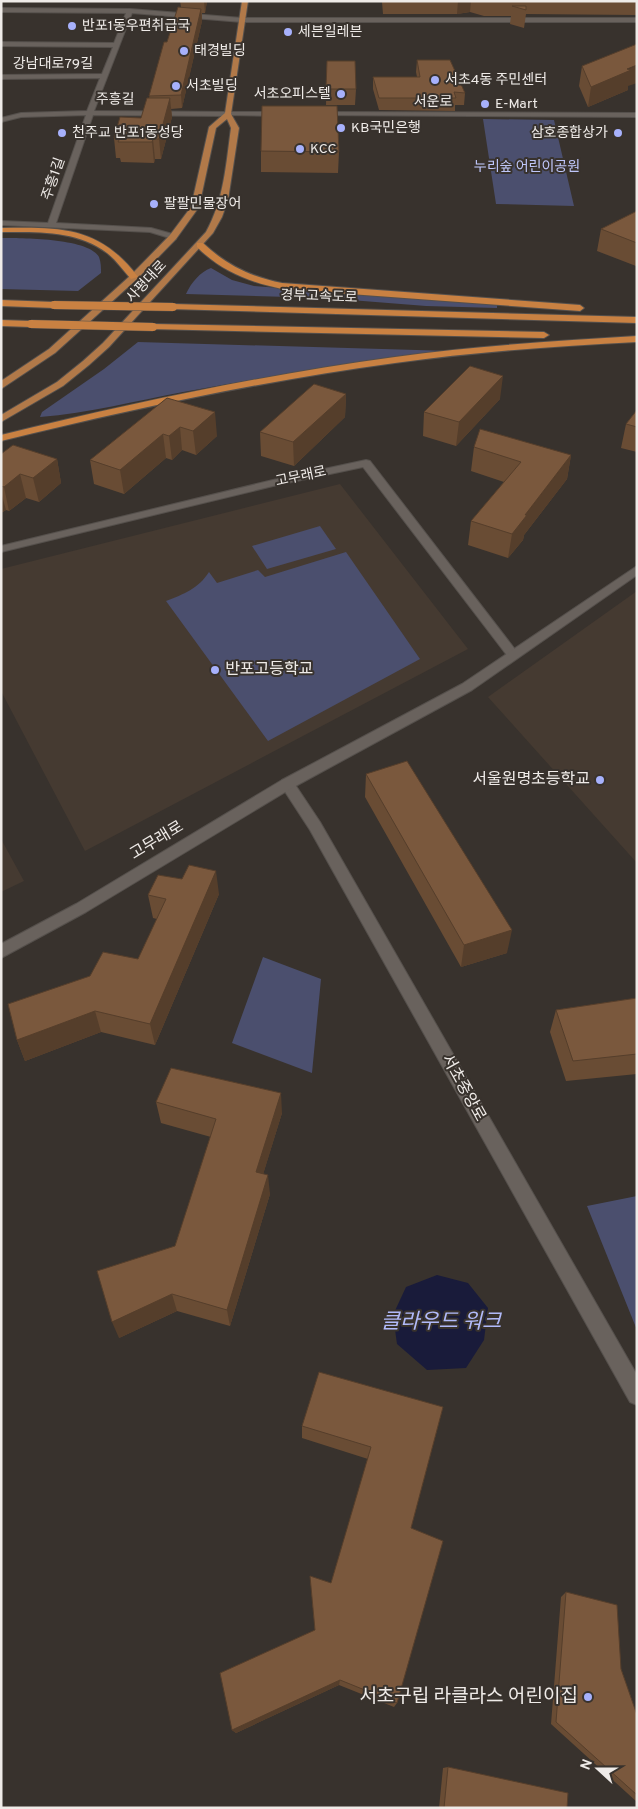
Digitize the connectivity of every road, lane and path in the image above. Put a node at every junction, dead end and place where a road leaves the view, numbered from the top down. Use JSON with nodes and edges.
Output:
{"nodes":[{"id":1,"x":114,"y":1,"type":"edge"},
{"id":2,"x":245,"y":1,"type":"edge"},
{"id":3,"x":1,"y":10,"type":"edge"},
{"id":4,"x":130,"y":11,"type":"junction"},
{"id":5,"x":242,"y":20,"type":"junction"},
{"id":6,"x":637,"y":20,"type":"edge"},
{"id":7,"x":1,"y":44,"type":"edge"},
{"id":8,"x":116,"y":45,"type":"junction"},
{"id":9,"x":105,"y":76,"type":"junction"},
{"id":10,"x":1,"y":77,"type":"edge"},
{"id":11,"x":90,"y":113,"type":"junction"},
{"id":12,"x":228,"y":114,"type":"junction"},
{"id":13,"x":291,"y":114,"type":"edge"},
{"id":14,"x":309,"y":114,"type":"edge"},
{"id":15,"x":637,"y":115,"type":"edge"},
{"id":16,"x":1,"y":120,"type":"edge"},
{"id":17,"x":1,"y":223,"type":"edge"},
{"id":18,"x":52,"y":225,"type":"junction"},
{"id":19,"x":1,"y":230,"type":"edge"},
{"id":20,"x":173,"y":236,"type":"junction"},
{"id":21,"x":200,"y":245,"type":"junction"},
{"id":22,"x":134,"y":277,"type":"junction"},
{"id":23,"x":1,"y":297,"type":"edge"},
{"id":24,"x":1,"y":303,"type":"edge"},
{"id":25,"x":29,"y":304,"type":"junction"},
{"id":26,"x":637,"y":312,"type":"edge"},
{"id":27,"x":637,"y":320,"type":"edge"},
{"id":28,"x":1,"y":323,"type":"edge"},
{"id":29,"x":637,"y":338,"type":"edge"},
{"id":30,"x":1,"y":386,"type":"edge"},
{"id":31,"x":1,"y":419,"type":"edge"},
{"id":32,"x":1,"y":438,"type":"edge"},
{"id":33,"x":1,"y":549,"type":"edge"},
{"id":34,"x":637,"y":568,"type":"edge"},
{"id":35,"x":512,"y":655,"type":"junction"},
{"id":36,"x":287,"y":784,"type":"junction"},
{"id":37,"x":1,"y":952,"type":"edge"},
{"id":38,"x":637,"y":1395,"type":"edge"}],
"edges":[{"from":1,"to":4,"type":"street"},
{"from":2,"to":5,"type":"main road","name":"사평대로"},
{"from":3,"to":4,"type":"street"},
{"from":4,"to":5,"type":"street"},
{"from":4,"to":8,"type":"street","name":"강남대로79길"},
{"from":5,"to":6,"type":"street"},
{"from":5,"to":12,"type":"main road","name":"사평대로"},
{"from":7,"to":8,"type":"street"},
{"from":8,"to":9,"type":"street","name":"강남대로79길"},
{"from":9,"to":10,"type":"street","name":"강남대로79길"},
{"from":9,"to":11,"type":"street","name":"강남대로79길"},
{"from":11,"to":12,"type":"street","name":"주흥길"},
{"from":11,"to":16,"type":"street","name":"주흥길"},
{"from":11,"to":18,"type":"street","name":"주흥1길"},
{"from":12,"to":13,"type":"street"},
{"from":12,"to":20,"type":"main road","name":"사평대로"},
{"from":12,"to":21,"type":"main road","name":"사평대로"},
{"from":14,"to":15,"type":"street","name":"서운로"},
{"from":17,"to":18,"type":"street","name":"사평대로"},
{"from":18,"to":20,"type":"street","name":"사평대로"},
{"from":19,"to":22,"type":"highway"},
{"from":20,"to":22,"type":"main road","name":"사평대로"},
{"from":21,"to":26,"type":"highway"},
{"from":21,"to":31,"type":"main road","name":"사평대로"},
{"from":22,"to":30,"type":"main road","name":"사평대로"},
{"from":23,"to":25,"type":"highway"},
{"from":24,"to":25,"type":"highway","name":"경부고속도로"},
{"from":25,"to":27,"type":"highway","name":"경부고속도로","bridge":true},
{"from":28,"to":29,"type":"highway","name":"경부고속도로","bridge":true},
{"from":29,"to":32,"type":"highway"},
{"from":33,"to":35,"type":"street","name":"고무래로"},
{"from":34,"to":35,"type":"street","name":"고무래로"},
{"from":35,"to":36,"type":"street","name":"고무래로"},
{"from":36,"to":37,"type":"street","name":"고무래로"},
{"from":36,"to":38,"type":"street","name":"서초중앙로"}]}
